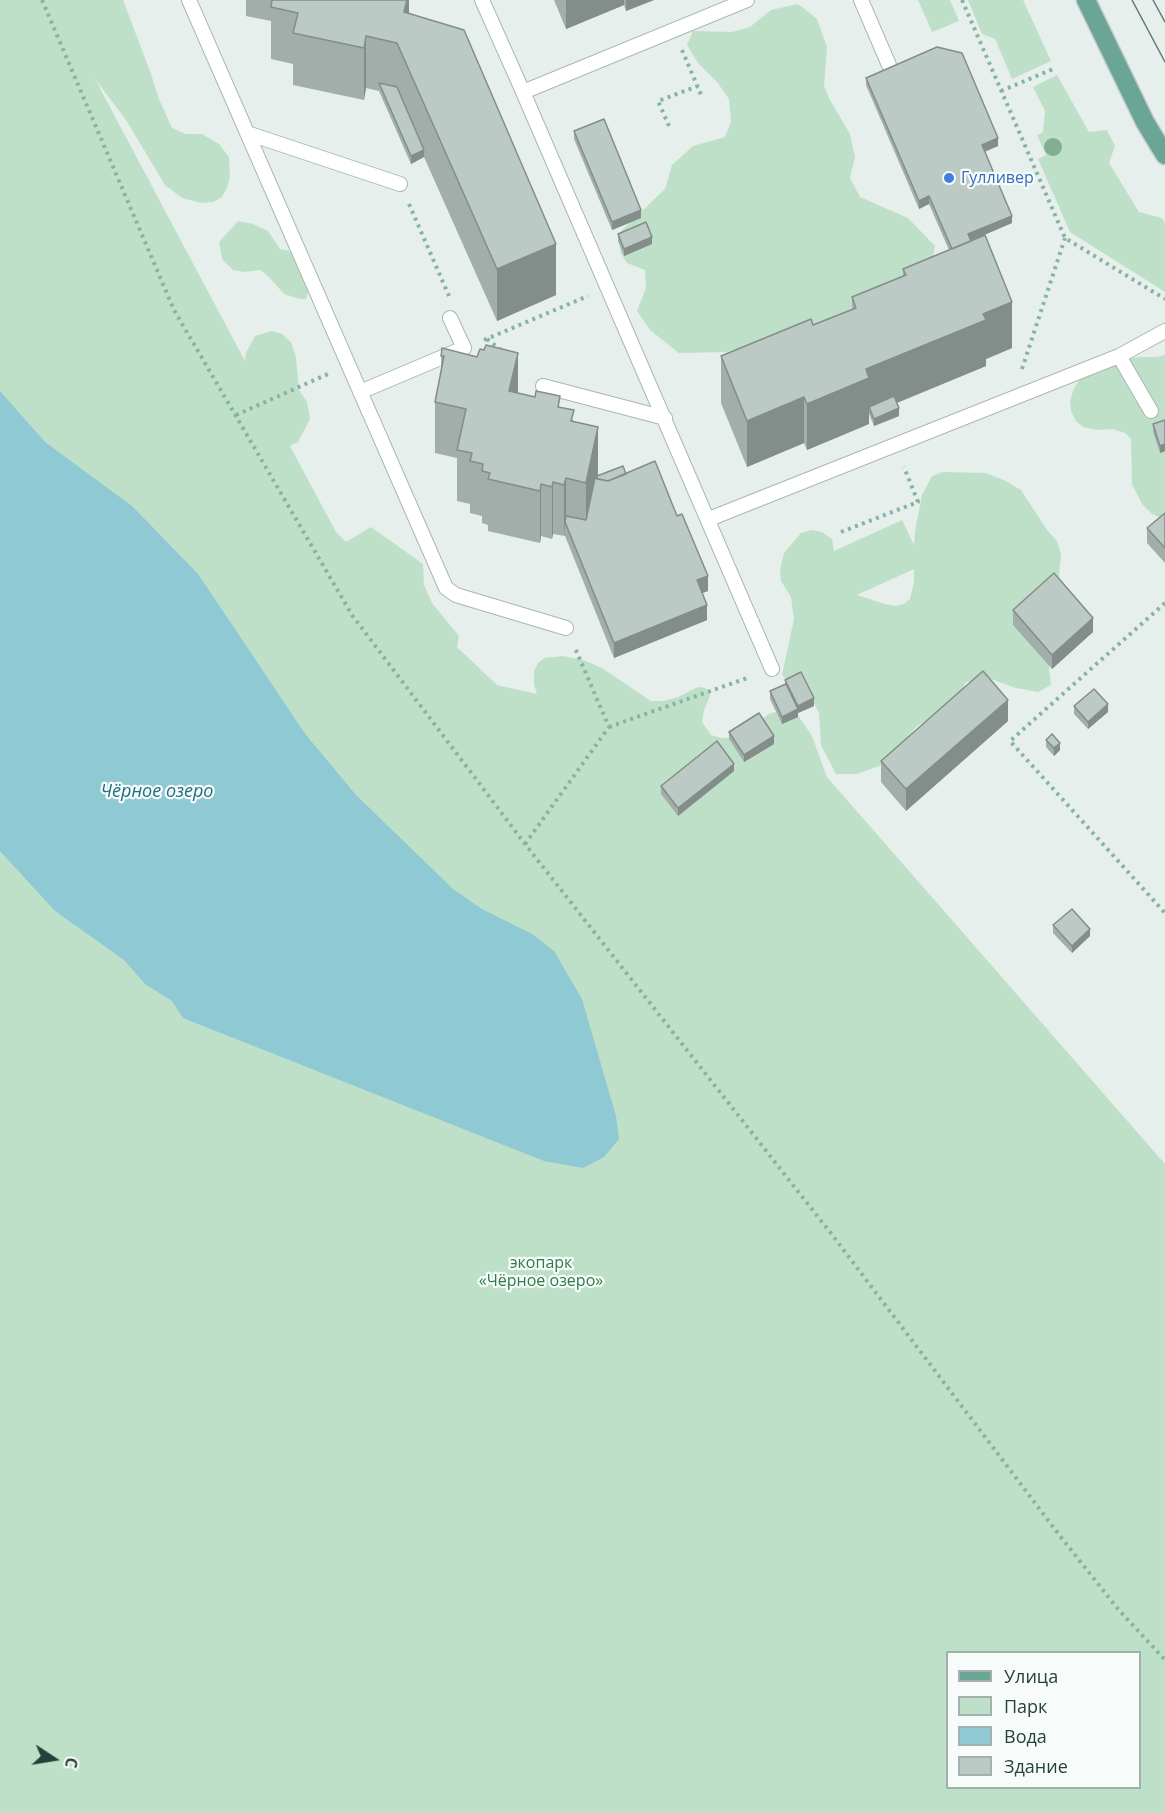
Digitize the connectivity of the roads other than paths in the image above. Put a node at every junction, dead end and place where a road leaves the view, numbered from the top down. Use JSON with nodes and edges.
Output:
{"nodes":[{"id":1,"x":189,"y":0,"type":"edge"},
{"id":2,"x":482,"y":0,"type":"edge"},
{"id":3,"x":747,"y":0,"type":"edge"},
{"id":4,"x":861,"y":0,"type":"edge"},
{"id":5,"x":1086,"y":0,"type":"edge"},
{"id":6,"x":889,"y":65,"type":"edge"},
{"id":7,"x":523,"y":92,"type":"junction"},
{"id":8,"x":248,"y":133,"type":"junction"},
{"id":9,"x":1165,"y":155,"type":"edge"},
{"id":10,"x":400,"y":184,"type":"road end"},
{"id":11,"x":450,"y":318,"type":"dead end"},
{"id":12,"x":1165,"y":331,"type":"edge"},
{"id":13,"x":1119,"y":356,"type":"junction"},
{"id":14,"x":543,"y":386,"type":"dead end"},
{"id":15,"x":360,"y":392,"type":"junction"},
{"id":16,"x":1151,"y":411,"type":"dead end"},
{"id":17,"x":665,"y":418,"type":"junction"},
{"id":18,"x":709,"y":519,"type":"junction"},
{"id":19,"x":566,"y":628,"type":"road end"},
{"id":20,"x":772,"y":669,"type":"road end"}],
"edges":[{"from":1,"to":8,"type":"lane"},
{"from":2,"to":7,"type":"lane"},
{"from":3,"to":7,"type":"lane"},
{"from":4,"to":6,"type":"lane"},
{"from":5,"to":9,"type":"main road"},
{"from":7,"to":17,"type":"lane"},
{"from":8,"to":10,"type":"lane"},
{"from":8,"to":15,"type":"lane"},
{"from":11,"to":15,"type":"lane"},
{"from":12,"to":13,"type":"lane"},
{"from":13,"to":16,"type":"lane"},
{"from":13,"to":18,"type":"lane"},
{"from":14,"to":17,"type":"lane"},
{"from":15,"to":19,"type":"lane"},
{"from":17,"to":18,"type":"lane"},
{"from":18,"to":20,"type":"lane"}]}
